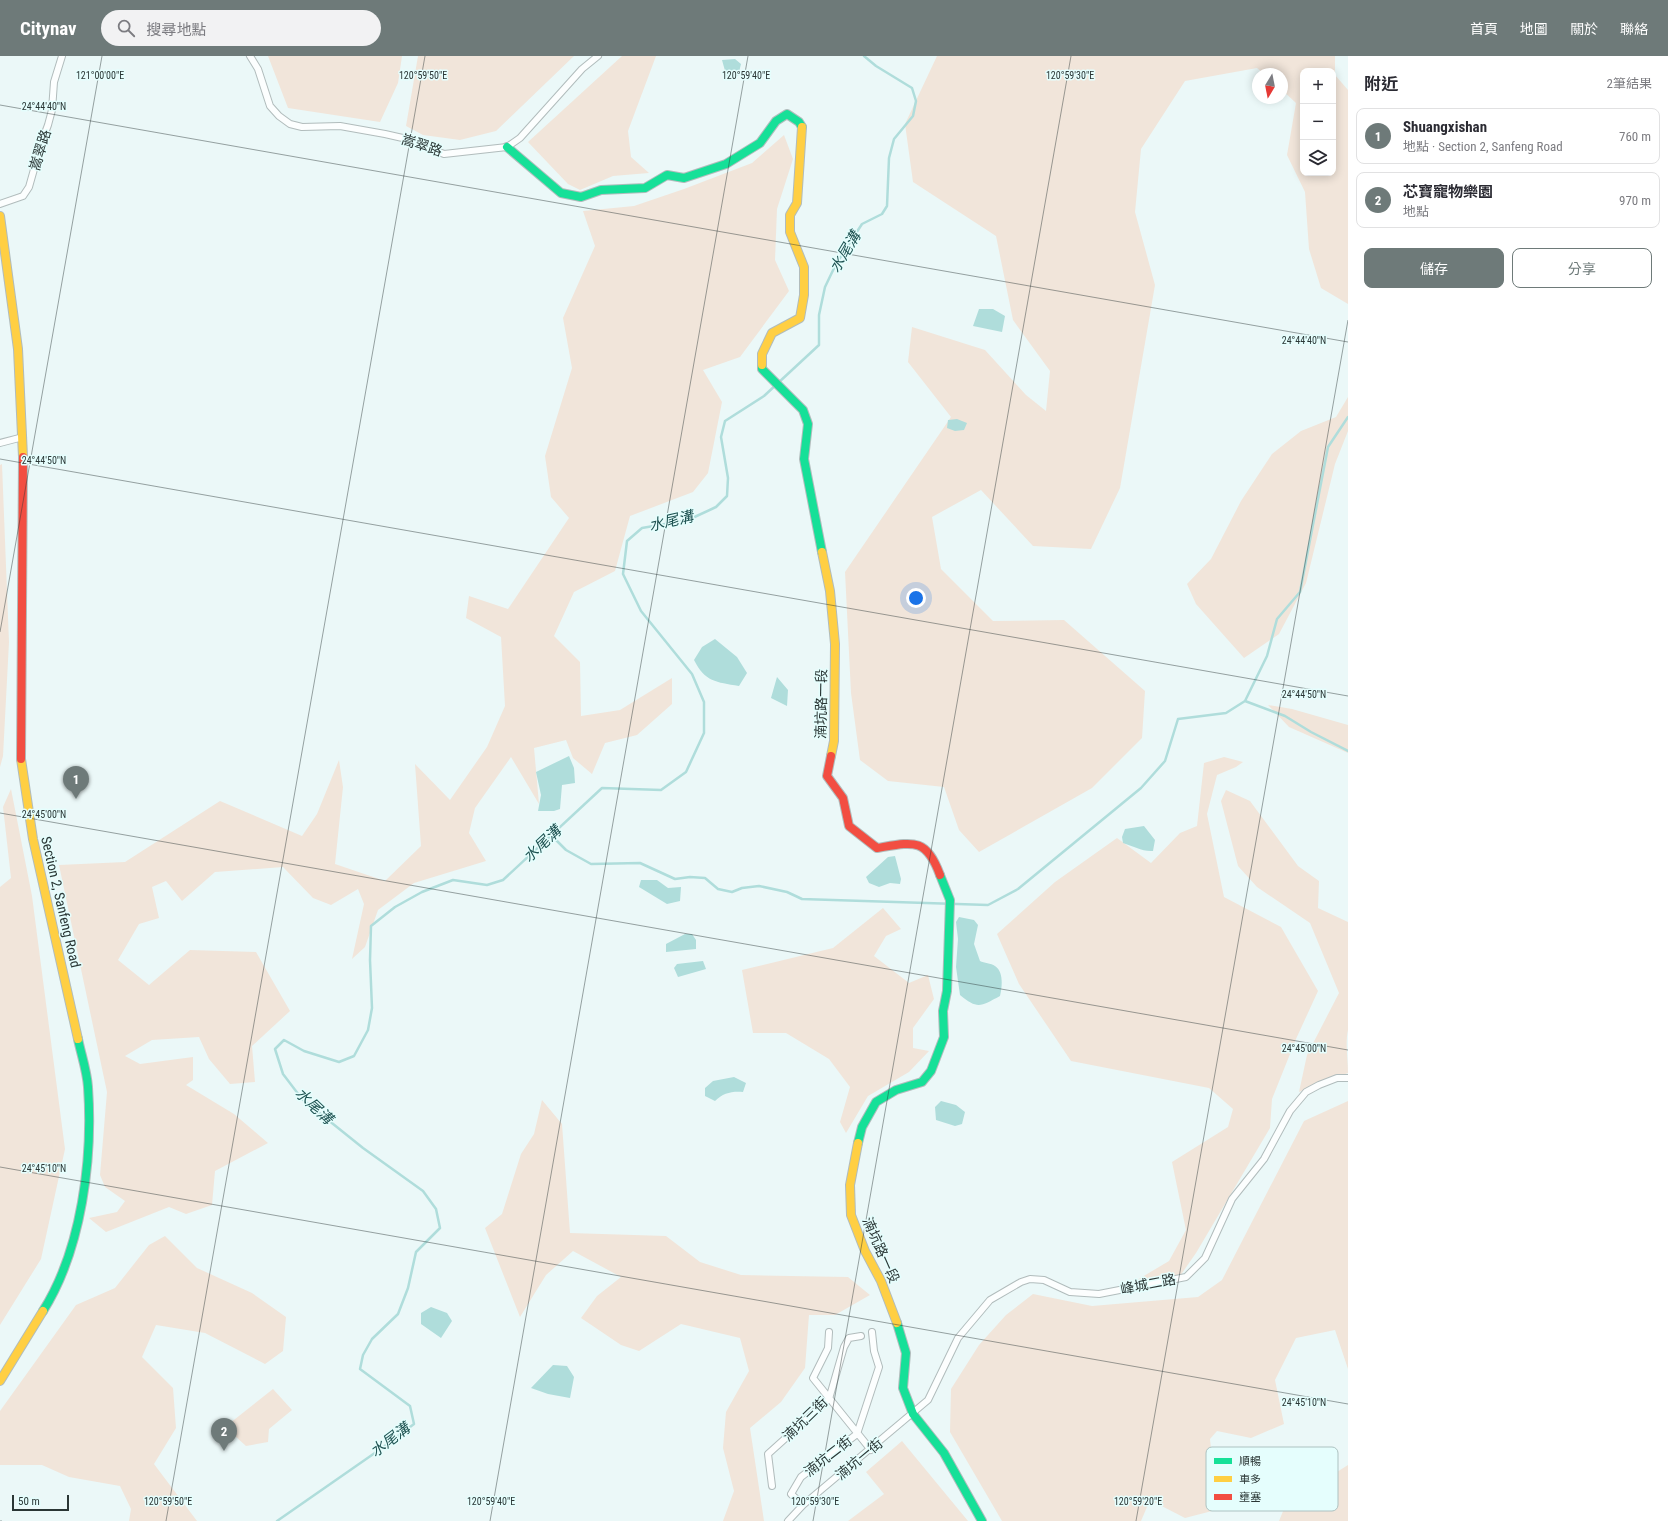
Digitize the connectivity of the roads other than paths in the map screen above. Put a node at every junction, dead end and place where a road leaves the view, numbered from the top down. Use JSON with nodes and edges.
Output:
{"nodes":[{"id":1,"x":62,"y":56,"type":"edge"},
{"id":2,"x":250,"y":56,"type":"edge"},
{"id":3,"x":598,"y":56,"type":"edge"},
{"id":4,"x":507,"y":147,"type":"junction"},
{"id":5,"x":0,"y":204,"type":"edge"},
{"id":6,"x":0,"y":216,"type":"edge"},
{"id":7,"x":23,"y":437,"type":"junction"},
{"id":8,"x":0,"y":443,"type":"edge"},
{"id":9,"x":1348,"y":1078,"type":"edge"},
{"id":10,"x":829,"y":1332,"type":"dead end"},
{"id":11,"x":872,"y":1332,"type":"dead end"},
{"id":12,"x":861,"y":1336,"type":"dead end"},
{"id":13,"x":0,"y":1381,"type":"edge"},
{"id":14,"x":829,"y":1399,"type":"junction"},
{"id":15,"x":913,"y":1414,"type":"junction"},
{"id":16,"x":857,"y":1434,"type":"junction"},
{"id":17,"x":871,"y":1450,"type":"junction"},
{"id":18,"x":772,"y":1486,"type":"dead end"},
{"id":19,"x":803,"y":1505,"type":"junction"},
{"id":20,"x":788,"y":1521,"type":"edge"},
{"id":21,"x":982,"y":1521,"type":"edge"}],
"edges":[{"from":1,"to":5,"type":"street","name":"嵩翠路"},
{"from":2,"to":4,"type":"street","name":"嵩翠路"},
{"from":3,"to":4,"type":"street"},
{"from":4,"to":15,"type":"street","name":"湳坑路一段"},
{"from":6,"to":7,"type":"street","name":"Section 2, Sanfeng Road"},
{"from":7,"to":8,"type":"street"},
{"from":7,"to":13,"type":"street","name":"Section 2, Sanfeng Road"},
{"from":9,"to":15,"type":"street","name":"峰城二路"},
{"from":10,"to":14,"type":"street"},
{"from":11,"to":16,"type":"street","name":"湳坑二街"},
{"from":12,"to":14,"type":"street","name":"湳坑三街"},
{"from":14,"to":16,"type":"street"},
{"from":14,"to":18,"type":"street","name":"湳坑三街"},
{"from":15,"to":17,"type":"street","name":"湳坑一街"},
{"from":15,"to":21,"type":"street","name":"湳坑路一段"},
{"from":16,"to":17,"type":"street"},
{"from":16,"to":19,"type":"street","name":"湳坑二街"},
{"from":17,"to":19,"type":"street","name":"湳坑一街"},
{"from":19,"to":20,"type":"street","name":"湳坑一街"}]}
